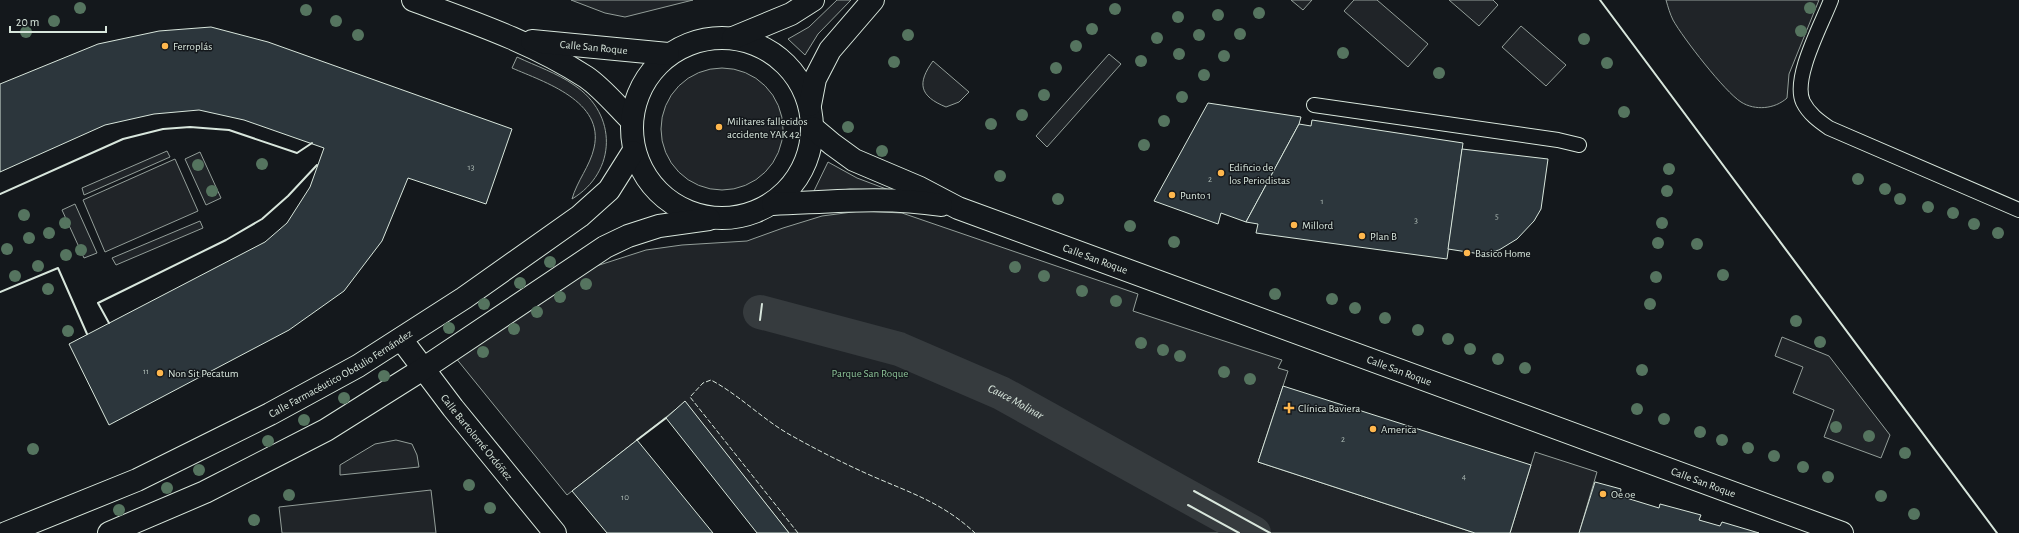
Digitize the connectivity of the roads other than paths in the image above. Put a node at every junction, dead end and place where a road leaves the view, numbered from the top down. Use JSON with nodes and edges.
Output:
{"nodes":[{"id":1,"x":412,"y":0,"type":"edge"},
{"id":2,"x":813,"y":0,"type":"edge"},
{"id":3,"x":873,"y":0,"type":"edge"},
{"id":4,"x":1832,"y":0,"type":"edge"},
{"id":5,"x":733,"y":38,"type":"junction"},
{"id":6,"x":519,"y":40,"type":"junction"},
{"id":7,"x":668,"y":54,"type":"junction"},
{"id":8,"x":1314,"y":105,"type":"dead end"},
{"id":9,"x":810,"y":106,"type":"junction"},
{"id":10,"x":630,"y":119,"type":"junction"},
{"id":11,"x":813,"y":128,"type":"junction"},
{"id":12,"x":1579,"y":144,"type":"dead end"},
{"id":13,"x":633,"y":152,"type":"junction"},
{"id":14,"x":772,"y":204,"type":"junction"},
{"id":15,"x":958,"y":208,"type":"junction"},
{"id":16,"x":2019,"y":210,"type":"edge"},
{"id":17,"x":709,"y":219,"type":"junction"},
{"id":18,"x":401,"y":339,"type":"junction"},
{"id":19,"x":423,"y":369,"type":"junction"},
{"id":20,"x":6,"y":533,"type":"edge"},
{"id":21,"x":109,"y":533,"type":"edge"},
{"id":22,"x":555,"y":533,"type":"edge"},
{"id":23,"x":1842,"y":533,"type":"edge"}],
"edges":[{"from":1,"to":6,"type":"street","name":"Calle San Roque"},
{"from":2,"to":5,"type":"street"},
{"from":3,"to":9,"type":"street"},
{"from":4,"to":16,"type":"lane"},
{"from":5,"to":7,"type":"street"},
{"from":5,"to":9,"type":"street"},
{"from":6,"to":7,"type":"street","name":"Calle San Roque"},
{"from":6,"to":10,"type":"street","name":"Calle San Roque"},
{"from":7,"to":10,"type":"street"},
{"from":8,"to":12,"type":"lane"},
{"from":9,"to":11,"type":"street"},
{"from":10,"to":13,"type":"street"},
{"from":11,"to":14,"type":"street"},
{"from":11,"to":15,"type":"street","name":"Calle San Roque"},
{"from":13,"to":17,"type":"street"},
{"from":13,"to":18,"type":"street","name":"Calle Farmacéutico Obdulio Fernández"},
{"from":14,"to":15,"type":"street","name":"Calle San Roque"},
{"from":14,"to":17,"type":"street"},
{"from":15,"to":23,"type":"street","name":"Calle San Roque"},
{"from":17,"to":19,"type":"street"},
{"from":18,"to":19,"type":"street","name":"Calle Bartolomé Ordóñez"},
{"from":18,"to":20,"type":"street","name":"Calle Farmacéutico Obdulio Fernández"},
{"from":19,"to":21,"type":"street"},
{"from":19,"to":22,"type":"street","name":"Calle Bartolomé Ordóñez"}]}
